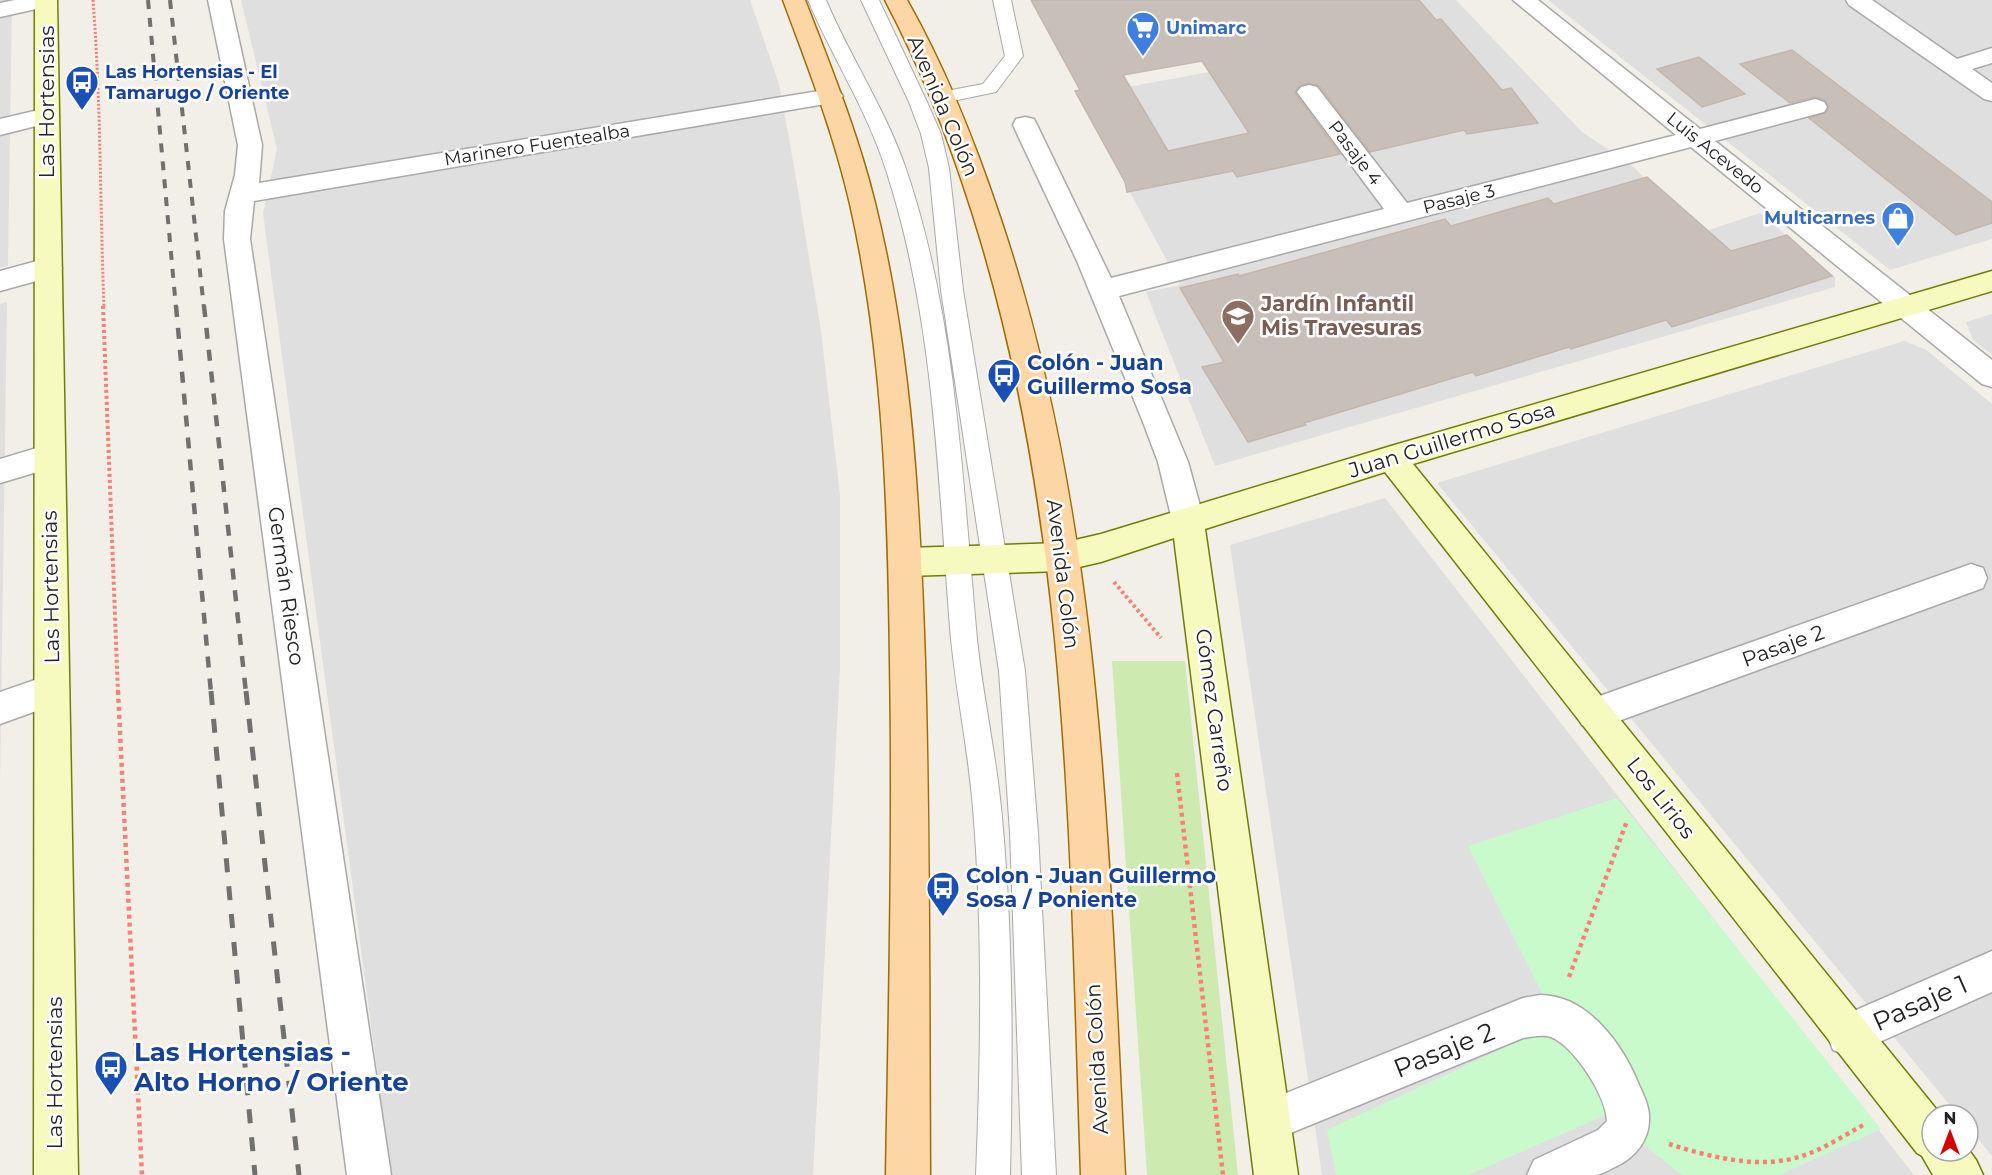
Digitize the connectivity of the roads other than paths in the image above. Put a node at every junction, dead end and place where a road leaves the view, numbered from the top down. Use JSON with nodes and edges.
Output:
{"nodes":[{"id":1,"x":46,"y":0,"type":"edge"},
{"id":2,"x":219,"y":0,"type":"edge"},
{"id":3,"x":794,"y":0,"type":"edge"},
{"id":4,"x":817,"y":0,"type":"edge"},
{"id":5,"x":870,"y":0,"type":"edge"},
{"id":6,"x":896,"y":0,"type":"edge"},
{"id":7,"x":1002,"y":0,"type":"edge"},
{"id":8,"x":1857,"y":0,"type":"edge"},
{"id":9,"x":1534,"y":2,"type":"edge"},
{"id":10,"x":0,"y":10,"type":"edge"},
{"id":11,"x":1992,"y":55,"type":"edge"},
{"id":12,"x":1954,"y":67,"type":"junction"},
{"id":13,"x":1309,"y":92,"type":"dead end"},
{"id":14,"x":1992,"y":94,"type":"edge"},
{"id":15,"x":831,"y":96,"type":"junction"},
{"id":16,"x":943,"y":97,"type":"junction"},
{"id":17,"x":1815,"y":107,"type":"dead end"},
{"id":18,"x":47,"y":116,"type":"junction"},
{"id":19,"x":1025,"y":125,"type":"dead end"},
{"id":20,"x":0,"y":128,"type":"edge"},
{"id":21,"x":1696,"y":139,"type":"junction"},
{"id":22,"x":244,"y":194,"type":"junction"},
{"id":23,"x":1401,"y":213,"type":"junction"},
{"id":24,"x":48,"y":268,"type":"junction"},
{"id":25,"x":0,"y":281,"type":"edge"},
{"id":26,"x":1992,"y":281,"type":"edge"},
{"id":27,"x":1102,"y":290,"type":"junction"},
{"id":28,"x":1906,"y":307,"type":"junction"},
{"id":29,"x":1992,"y":376,"type":"edge"},
{"id":30,"x":50,"y":456,"type":"junction"},
{"id":31,"x":1391,"y":458,"type":"junction"},
{"id":32,"x":0,"y":471,"type":"edge"},
{"id":33,"x":1188,"y":520,"type":"junction"},
{"id":34,"x":1062,"y":557,"type":"junction"},
{"id":35,"x":993,"y":559,"type":"junction"},
{"id":36,"x":958,"y":561,"type":"junction"},
{"id":37,"x":906,"y":562,"type":"junction"},
{"id":38,"x":1971,"y":579,"type":"dead end"},
{"id":39,"x":52,"y":690,"type":"junction"},
{"id":40,"x":0,"y":708,"type":"edge"},
{"id":41,"x":1594,"y":714,"type":"junction"},
{"id":42,"x":1992,"y":971,"type":"edge"},
{"id":43,"x":1848,"y":1035,"type":"junction"},
{"id":44,"x":1269,"y":1121,"type":"junction"},
{"id":45,"x":1920,"y":1123,"type":"edge"},
{"id":46,"x":1952,"y":1163,"type":"edge"},
{"id":47,"x":56,"y":1175,"type":"edge"},
{"id":48,"x":369,"y":1175,"type":"edge"},
{"id":49,"x":908,"y":1175,"type":"edge"},
{"id":50,"x":993,"y":1175,"type":"edge"},
{"id":51,"x":1039,"y":1175,"type":"edge"},
{"id":52,"x":1103,"y":1175,"type":"edge"},
{"id":53,"x":1276,"y":1175,"type":"edge"},
{"id":54,"x":1549,"y":1175,"type":"edge"},
{"id":55,"x":1961,"y":1175,"type":"edge"}],
"edges":[{"from":1,"to":10,"type":"street"},
{"from":1,"to":18,"type":"street","name":"Las Hortensias"},
{"from":2,"to":22,"type":"street","name":"Germán Riesco"},
{"from":3,"to":15,"type":"main road"},
{"from":4,"to":36,"type":"lane"},
{"from":5,"to":35,"type":"lane"},
{"from":6,"to":16,"type":"main road","name":"Avenida Colón"},
{"from":7,"to":16,"type":"lane"},
{"from":8,"to":12,"type":"street"},
{"from":9,"to":21,"type":"street","name":"Luis Acevedo"},
{"from":11,"to":12,"type":"street"},
{"from":12,"to":14,"type":"street"},
{"from":13,"to":23,"type":"street","name":"Pasaje 4"},
{"from":15,"to":22,"type":"street","name":"Marinero Fuentealba"},
{"from":15,"to":37,"type":"main road"},
{"from":16,"to":34,"type":"main road","name":"Avenida Colón"},
{"from":17,"to":21,"type":"street","name":"Pasaje 3"},
{"from":18,"to":20,"type":"street"},
{"from":18,"to":24,"type":"street","name":"Las Hortensias"},
{"from":19,"to":27,"type":"street","name":"Gómez Carreño"},
{"from":21,"to":23,"type":"street","name":"Pasaje 3"},
{"from":21,"to":28,"type":"street","name":"Luis Acevedo"},
{"from":22,"to":48,"type":"street","name":"Germán Riesco"},
{"from":23,"to":27,"type":"street","name":"Pasaje 3"},
{"from":24,"to":25,"type":"street"},
{"from":24,"to":30,"type":"street","name":"Las Hortensias"},
{"from":26,"to":28,"type":"street","name":"Juan Guillermo Sosa"},
{"from":27,"to":33,"type":"street","name":"Gómez Carreño"},
{"from":28,"to":29,"type":"street","name":"Luis Acevedo"},
{"from":28,"to":31,"type":"street","name":"Juan Guillermo Sosa"},
{"from":30,"to":32,"type":"street"},
{"from":30,"to":39,"type":"street","name":"Las Hortensias"},
{"from":31,"to":33,"type":"street","name":"Juan Guillermo Sosa"},
{"from":31,"to":41,"type":"street","name":"Los Lirios"},
{"from":33,"to":34,"type":"street","name":"Juan Guillermo Sosa"},
{"from":33,"to":44,"type":"street","name":"Gómez Carreño"},
{"from":34,"to":35,"type":"street","name":"Juan Guillermo Sosa"},
{"from":34,"to":52,"type":"main road","name":"Avenida Colón"},
{"from":35,"to":36,"type":"street","name":"Juan Guillermo Sosa"},
{"from":35,"to":51,"type":"lane"},
{"from":36,"to":37,"type":"street","name":"Juan Guillermo Sosa"},
{"from":36,"to":50,"type":"lane"},
{"from":37,"to":49,"type":"main road"},
{"from":38,"to":41,"type":"street","name":"Pasaje 2"},
{"from":39,"to":40,"type":"street"},
{"from":39,"to":47,"type":"street","name":"Las Hortensias"},
{"from":41,"to":43,"type":"street","name":"Los Lirios"},
{"from":42,"to":43,"type":"street","name":"Pasaje 1"},
{"from":43,"to":45,"type":"street","name":"Los Lirios"},
{"from":44,"to":53,"type":"street","name":"Gómez Carreño"},
{"from":44,"to":54,"type":"street","name":"Pasaje 2"},
{"from":46,"to":55,"type":"street"}]}
